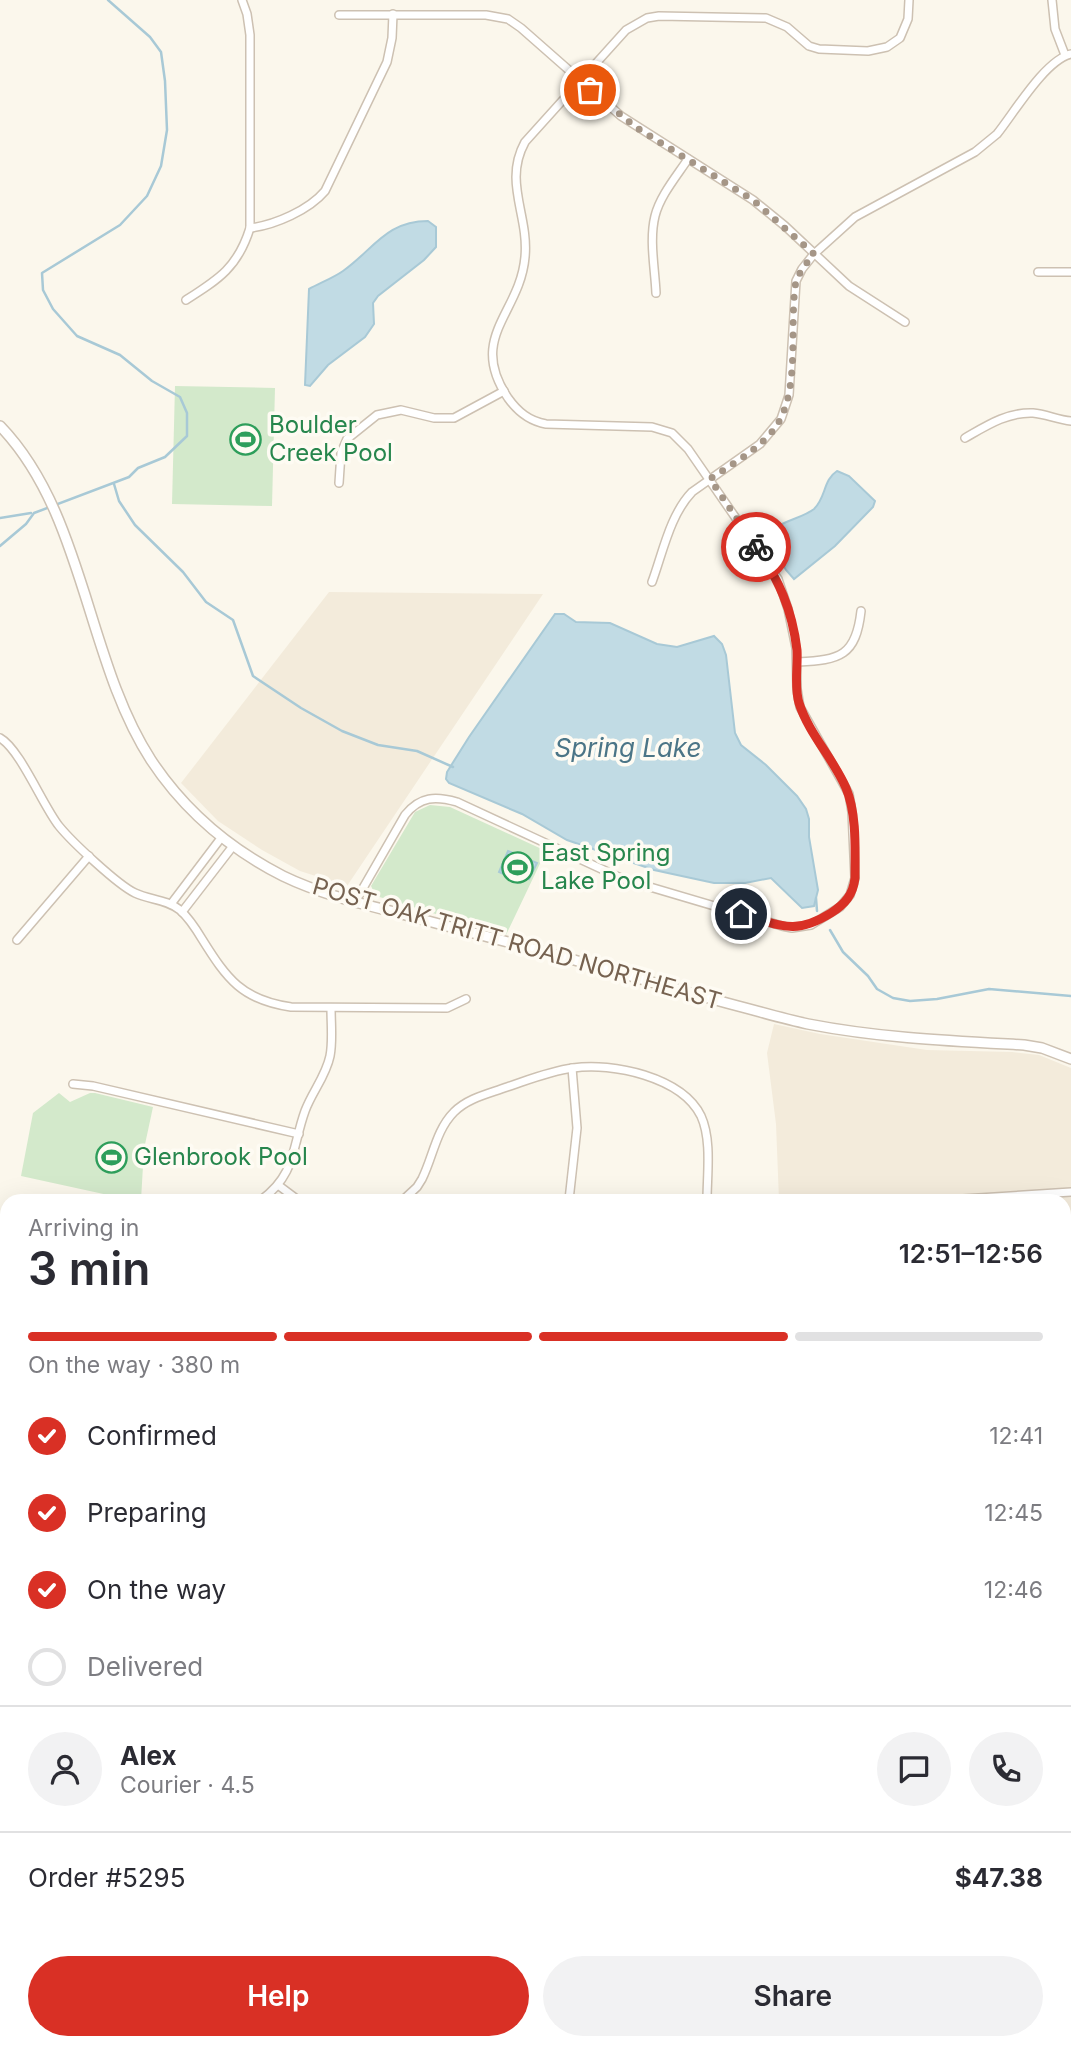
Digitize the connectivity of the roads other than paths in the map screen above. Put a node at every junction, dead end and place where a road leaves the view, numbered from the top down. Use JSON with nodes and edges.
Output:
{"nodes":[{"id":1,"x":242,"y":0,"type":"edge"},
{"id":2,"x":909,"y":0,"type":"edge"},
{"id":3,"x":1052,"y":0,"type":"edge"},
{"id":4,"x":338,"y":15,"type":"dead end"},
{"id":5,"x":393,"y":15,"type":"junction"},
{"id":6,"x":1068,"y":54,"type":"edge"},
{"id":7,"x":580,"y":80,"type":"junction"},
{"id":8,"x":688,"y":159,"type":"junction"},
{"id":9,"x":250,"y":228,"type":"junction"},
{"id":10,"x":814,"y":254,"type":"junction"},
{"id":11,"x":1071,"y":271,"type":"edge"},
{"id":12,"x":1038,"y":272,"type":"dead end"},
{"id":13,"x":656,"y":293,"type":"dead end"},
{"id":14,"x":186,"y":300,"type":"dead end"},
{"id":15,"x":905,"y":322,"type":"dead end"},
{"id":16,"x":504,"y":391,"type":"junction"},
{"id":17,"x":1071,"y":421,"type":"edge"},
{"id":18,"x":0,"y":426,"type":"edge"},
{"id":19,"x":965,"y":438,"type":"dead end"},
{"id":20,"x":710,"y":479,"type":"junction"},
{"id":21,"x":340,"y":483,"type":"dead end"},
{"id":22,"x":652,"y":582,"type":"dead end"},
{"id":23,"x":861,"y":611,"type":"dead end"},
{"id":24,"x":797,"y":662,"type":"junction"},
{"id":25,"x":0,"y":738,"type":"edge"},
{"id":26,"x":221,"y":838,"type":"junction"},
{"id":27,"x":233,"y":846,"type":"junction"},
{"id":28,"x":89,"y":856,"type":"junction"},
{"id":29,"x":355,"y":902,"type":"junction"},
{"id":30,"x":170,"y":904,"type":"junction"},
{"id":31,"x":183,"y":912,"type":"junction"},
{"id":32,"x":17,"y":940,"type":"dead end"},
{"id":33,"x":467,"y":999,"type":"dead end"},
{"id":34,"x":331,"y":1008,"type":"junction"},
{"id":35,"x":1071,"y":1059,"type":"edge"},
{"id":36,"x":572,"y":1068,"type":"junction"},
{"id":37,"x":72,"y":1084,"type":"dead end"},
{"id":38,"x":299,"y":1134,"type":"junction"},
{"id":39,"x":278,"y":1185,"type":"junction"},
{"id":40,"x":1071,"y":1192,"type":"edge"},
{"id":41,"x":268,"y":1194,"type":"edge"},
{"id":42,"x":290,"y":1194,"type":"edge"},
{"id":43,"x":411,"y":1194,"type":"edge"},
{"id":44,"x":570,"y":1194,"type":"edge"},
{"id":45,"x":707,"y":1194,"type":"edge"},
{"id":46,"x":1040,"y":1194,"type":"edge"}],
"edges":[{"from":1,"to":9,"type":"street"},
{"from":2,"to":7,"type":"street"},
{"from":3,"to":6,"type":"street"},
{"from":4,"to":5,"type":"street"},
{"from":5,"to":7,"type":"street"},
{"from":5,"to":9,"type":"street"},
{"from":6,"to":10,"type":"street"},
{"from":7,"to":8,"type":"street"},
{"from":7,"to":16,"type":"street"},
{"from":8,"to":10,"type":"street"},
{"from":8,"to":13,"type":"street"},
{"from":9,"to":14,"type":"street"},
{"from":10,"to":15,"type":"street"},
{"from":10,"to":20,"type":"street"},
{"from":11,"to":12,"type":"street"},
{"from":16,"to":20,"type":"street"},
{"from":16,"to":21,"type":"street"},
{"from":17,"to":19,"type":"street"},
{"from":18,"to":26,"type":"street","name":"POST OAK TRITT ROAD NORTHEAST"},
{"from":20,"to":22,"type":"street"},
{"from":20,"to":24,"type":"street"},
{"from":23,"to":24,"type":"street"},
{"from":24,"to":29,"type":"street"},
{"from":25,"to":28,"type":"street"},
{"from":26,"to":27,"type":"street","name":"POST OAK TRITT ROAD NORTHEAST"},
{"from":26,"to":30,"type":"street"},
{"from":27,"to":29,"type":"street","name":"POST OAK TRITT ROAD NORTHEAST"},
{"from":27,"to":31,"type":"street"},
{"from":28,"to":30,"type":"street"},
{"from":28,"to":32,"type":"street"},
{"from":29,"to":35,"type":"street","name":"POST OAK TRITT ROAD NORTHEAST"},
{"from":30,"to":31,"type":"street"},
{"from":31,"to":34,"type":"street"},
{"from":33,"to":34,"type":"street"},
{"from":34,"to":38,"type":"street"},
{"from":36,"to":43,"type":"street"},
{"from":36,"to":44,"type":"street"},
{"from":36,"to":45,"type":"street"},
{"from":37,"to":38,"type":"street"},
{"from":38,"to":39,"type":"street"},
{"from":39,"to":41,"type":"street"},
{"from":39,"to":42,"type":"street"},
{"from":40,"to":46,"type":"street"}]}
